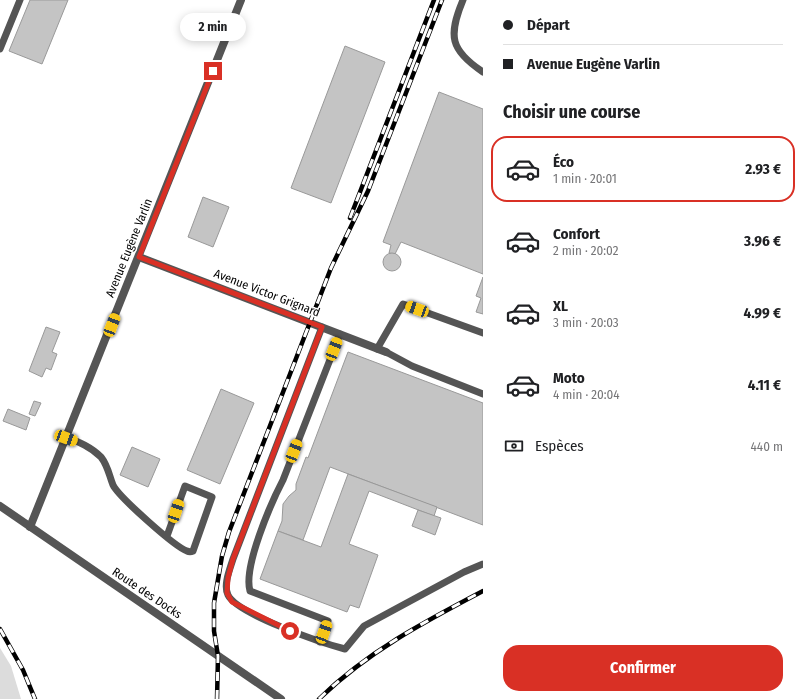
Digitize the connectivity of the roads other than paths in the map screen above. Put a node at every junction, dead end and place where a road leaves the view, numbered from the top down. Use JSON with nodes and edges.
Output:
{"nodes":[{"id":1,"x":20,"y":0,"type":"edge"},
{"id":2,"x":241,"y":0,"type":"edge"},
{"id":3,"x":463,"y":0,"type":"edge"},
{"id":4,"x":0,"y":49,"type":"edge"},
{"id":5,"x":483,"y":72,"type":"edge"},
{"id":6,"x":139,"y":257,"type":"junction"},
{"id":7,"x":322,"y":327,"type":"junction"},
{"id":8,"x":483,"y":333,"type":"edge"},
{"id":9,"x":340,"y":334,"type":"junction"},
{"id":10,"x":377,"y":349,"type":"junction"},
{"id":11,"x":386,"y":352,"type":"joint"},
{"id":12,"x":483,"y":394,"type":"edge"},
{"id":13,"x":66,"y":438,"type":"junction"},
{"id":14,"x":0,"y":506,"type":"edge"},
{"id":15,"x":30,"y":527,"type":"junction"},
{"id":16,"x":167,"y":536,"type":"junction"},
{"id":17,"x":483,"y":564,"type":"edge"},
{"id":18,"x":320,"y":642,"type":"junction"},
{"id":19,"x":281,"y":699,"type":"edge"}],
"edges":[{"from":1,"to":4,"type":"lane"},
{"from":2,"to":6,"type":"street","name":"Avenue Eugène Varlin"},
{"from":3,"to":5,"type":"lane"},
{"from":6,"to":7,"type":"street","name":"Avenue Victor Grignard"},
{"from":6,"to":13,"type":"street","name":"Avenue Eugène Varlin"},
{"from":7,"to":9,"type":"street","name":"Avenue Victor Grignard"},
{"from":7,"to":18,"type":"lane"},
{"from":8,"to":10,"type":"lane"},
{"from":9,"to":10,"type":"street","name":"Avenue Victor Grignard"},
{"from":9,"to":18,"type":"lane"},
{"from":10,"to":11,"type":"street","name":"Avenue Victor Grignard"},
{"from":11,"to":12,"type":"lane"},
{"from":13,"to":15,"type":"street","name":"Avenue Eugène Varlin"},
{"from":13,"to":16,"type":"lane"},
{"from":14,"to":15,"type":"street","name":"Route des Docks"},
{"from":15,"to":19,"type":"street","name":"Route des Docks"},
{"from":16,"to":16,"type":"lane"},
{"from":17,"to":18,"type":"lane"}]}
